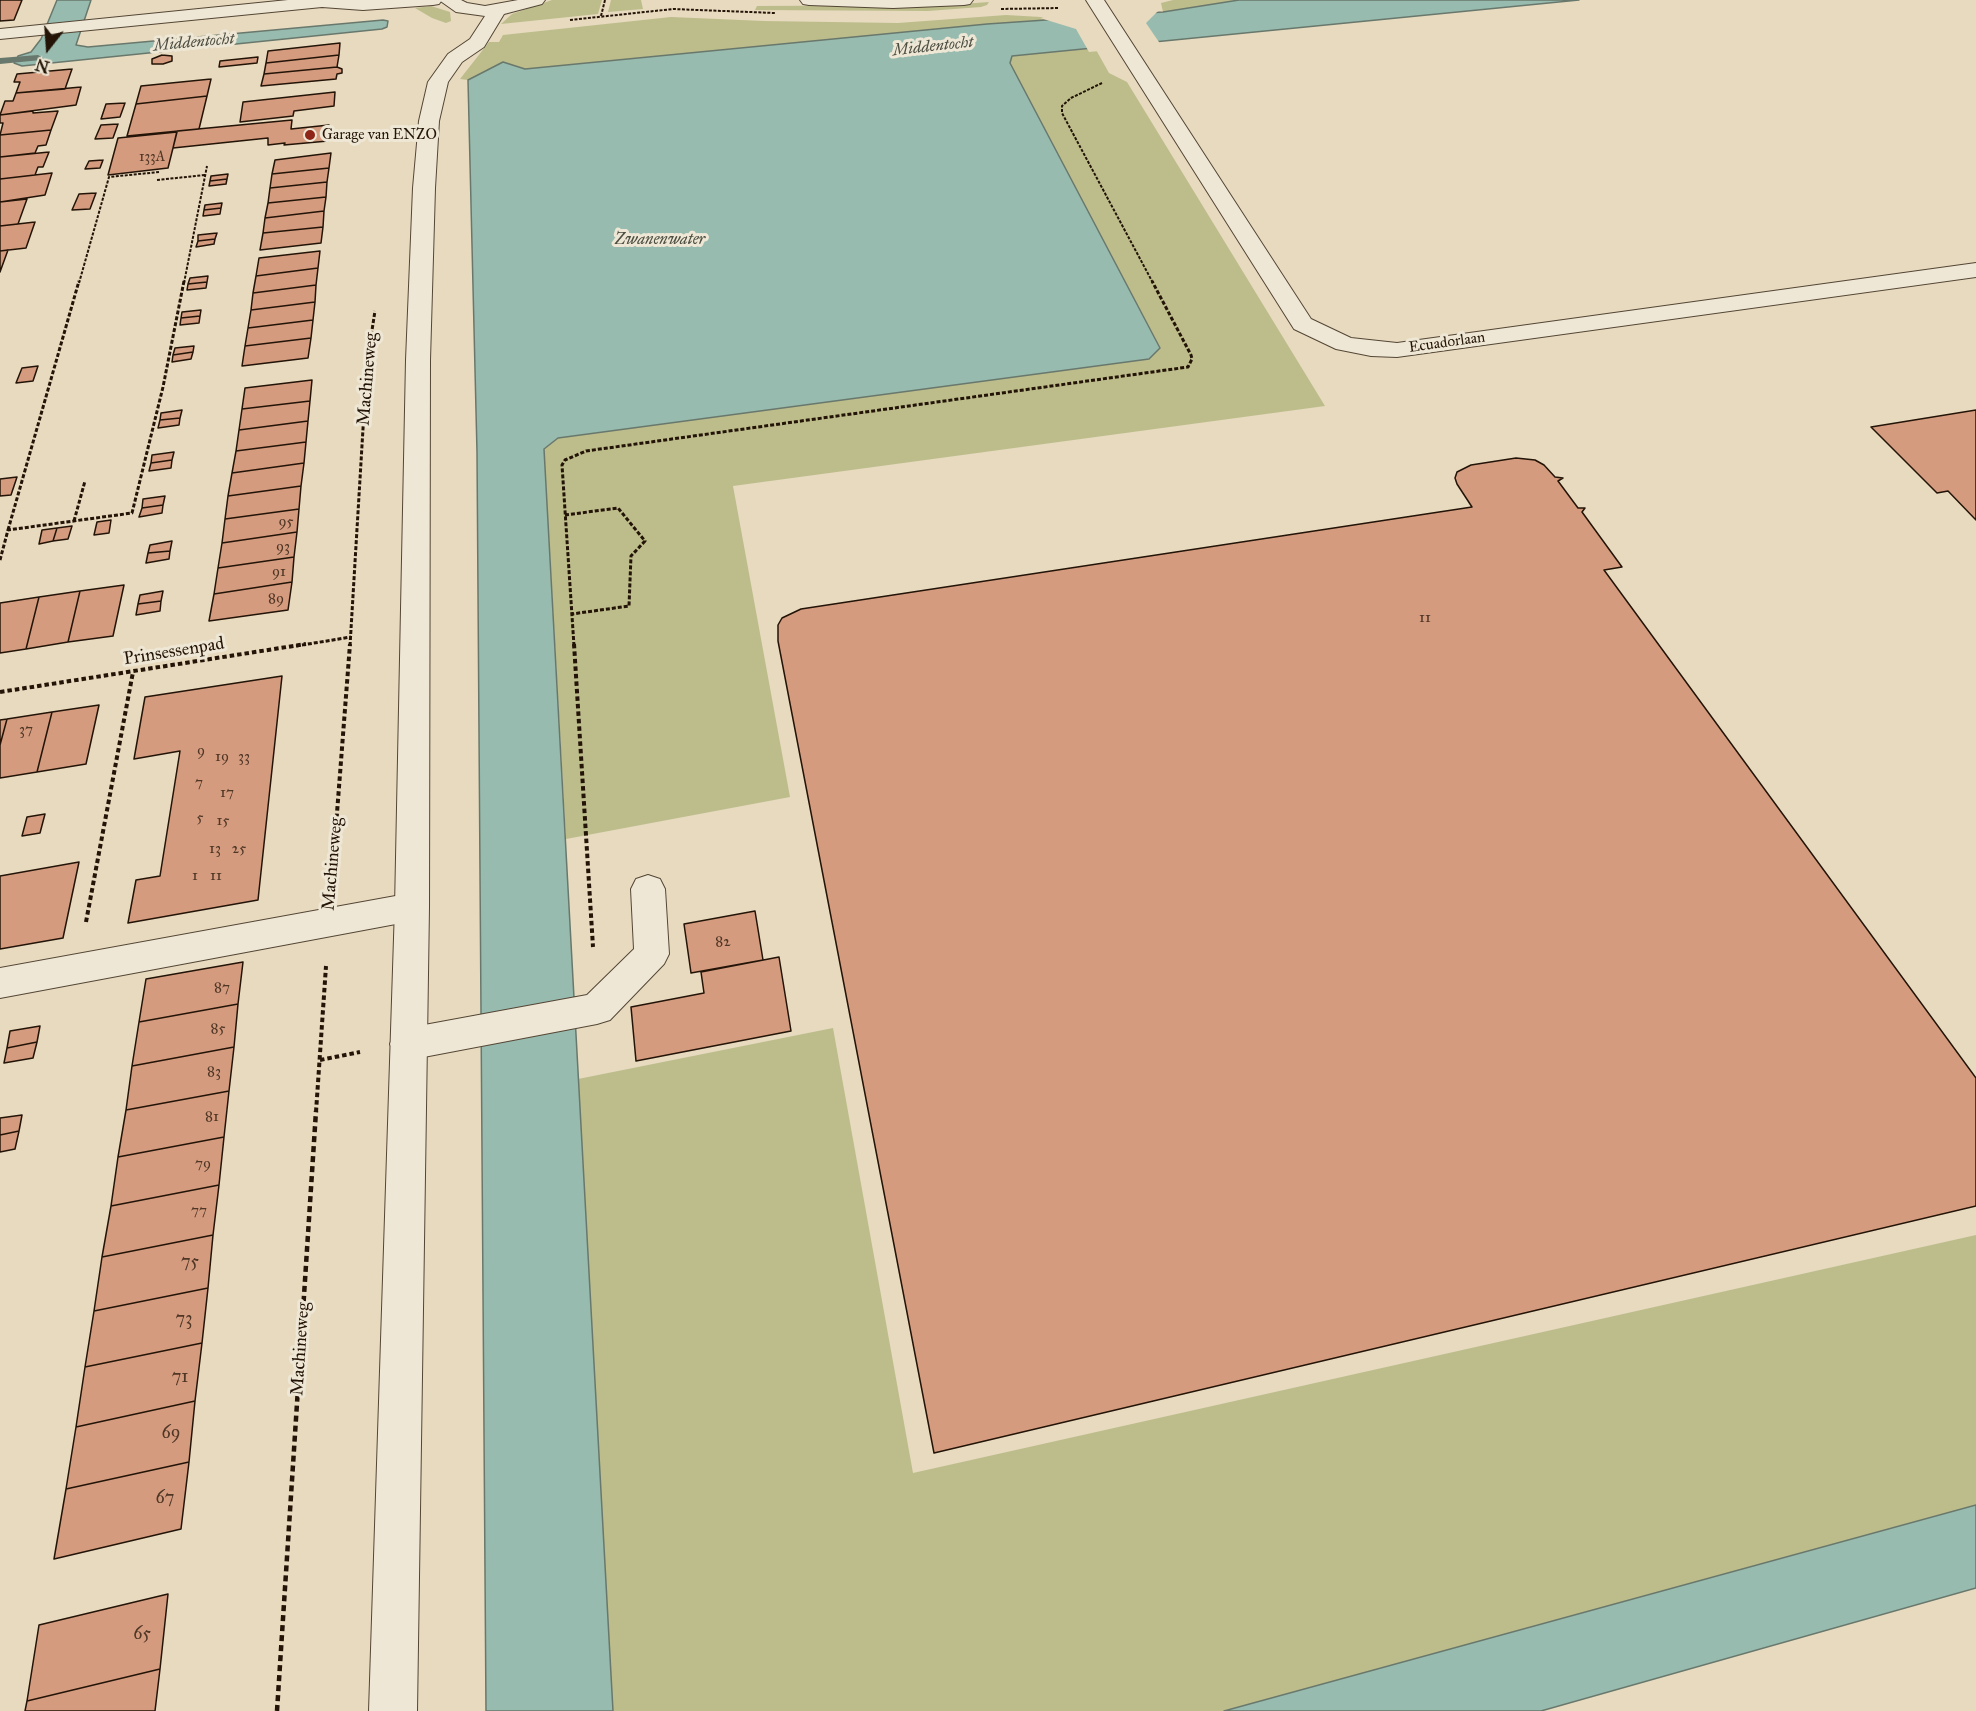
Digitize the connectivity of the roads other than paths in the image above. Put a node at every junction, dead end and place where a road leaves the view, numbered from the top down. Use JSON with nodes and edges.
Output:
{"nodes":[{"id":1,"x":433,"y":0,"type":"edge"},
{"id":2,"x":448,"y":0,"type":"edge"},
{"id":3,"x":536,"y":0,"type":"edge"},
{"id":4,"x":809,"y":0,"type":"edge"},
{"id":5,"x":964,"y":0,"type":"edge"},
{"id":6,"x":334,"y":2,"type":"edge"},
{"id":7,"x":1099,"y":5,"type":"edge"},
{"id":8,"x":472,"y":10,"type":"junction"},
{"id":9,"x":498,"y":10,"type":"junction"},
{"id":10,"x":0,"y":34,"type":"edge"},
{"id":11,"x":456,"y":40,"type":"junction"},
{"id":12,"x":1976,"y":270,"type":"edge"},
{"id":13,"x":648,"y":888,"type":"dead end"},
{"id":14,"x":412,"y":907,"type":"junction"},
{"id":15,"x":0,"y":983,"type":"edge"},
{"id":16,"x":408,"y":1044,"type":"junction"},
{"id":17,"x":393,"y":1711,"type":"edge"}],
"edges":[{"from":1,"to":6,"type":"street"},
{"from":2,"to":8,"type":"street"},
{"from":3,"to":9,"type":"street"},
{"from":4,"to":5,"type":"street"},
{"from":6,"to":10,"type":"street"},
{"from":7,"to":12,"type":"street","name":"Ecuadorlaan"},
{"from":8,"to":9,"type":"street"},
{"from":8,"to":11,"type":"street"},
{"from":9,"to":11,"type":"street"},
{"from":11,"to":14,"type":"street"},
{"from":13,"to":16,"type":"street"},
{"from":14,"to":15,"type":"street"},
{"from":14,"to":16,"type":"street"},
{"from":16,"to":17,"type":"street"}]}
